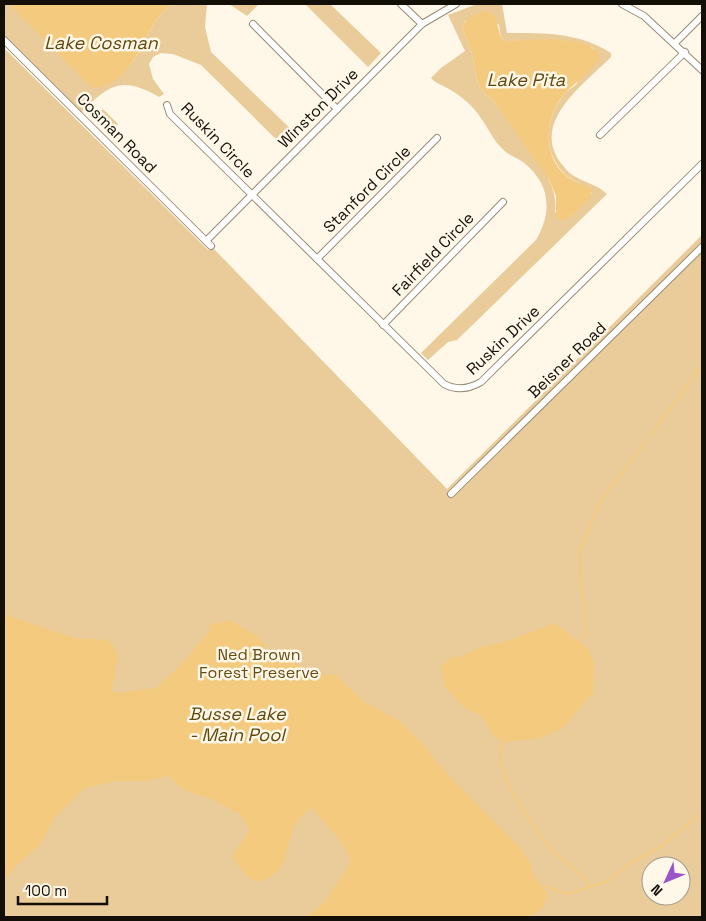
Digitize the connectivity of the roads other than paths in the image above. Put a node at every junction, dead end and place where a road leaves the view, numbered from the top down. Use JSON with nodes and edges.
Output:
{"nodes":[{"id":1,"x":401,"y":4,"type":"edge"},
{"id":2,"x":456,"y":4,"type":"edge"},
{"id":3,"x":622,"y":4,"type":"edge"},
{"id":4,"x":702,"y":16,"type":"edge"},
{"id":5,"x":253,"y":24,"type":"dead end"},
{"id":6,"x":422,"y":24,"type":"junction"},
{"id":7,"x":4,"y":40,"type":"edge"},
{"id":8,"x":675,"y":43,"type":"junction"},
{"id":9,"x":685,"y":52,"type":"junction"},
{"id":10,"x":702,"y":70,"type":"edge"},
{"id":11,"x":167,"y":104,"type":"dead end"},
{"id":12,"x":337,"y":109,"type":"junction"},
{"id":13,"x":600,"y":134,"type":"dead end"},
{"id":14,"x":437,"y":138,"type":"dead end"},
{"id":15,"x":702,"y":164,"type":"edge"},
{"id":16,"x":251,"y":194,"type":"junction"},
{"id":17,"x":502,"y":202,"type":"dead end"},
{"id":18,"x":208,"y":244,"type":"joint"},
{"id":19,"x":702,"y":247,"type":"edge"},
{"id":20,"x":317,"y":259,"type":"junction"},
{"id":21,"x":383,"y":325,"type":"junction"},
{"id":22,"x":451,"y":494,"type":"dead end"}],
"edges":[{"from":1,"to":6,"type":"street"},
{"from":2,"to":6,"type":"street","name":"Winston Drive"},
{"from":3,"to":8,"type":"street"},
{"from":4,"to":8,"type":"street"},
{"from":5,"to":12,"type":"street"},
{"from":6,"to":12,"type":"street","name":"Winston Drive"},
{"from":7,"to":18,"type":"street","name":"Cosman Road"},
{"from":8,"to":9,"type":"street"},
{"from":9,"to":10,"type":"street"},
{"from":9,"to":13,"type":"street"},
{"from":11,"to":16,"type":"street","name":"Ruskin Circle"},
{"from":12,"to":16,"type":"street","name":"Winston Drive"},
{"from":14,"to":20,"type":"street","name":"Stanford Circle"},
{"from":15,"to":21,"type":"street","name":"Ruskin Drive"},
{"from":16,"to":18,"type":"street","name":"Winston Drive"},
{"from":16,"to":20,"type":"street","name":"Ruskin Drive"},
{"from":17,"to":21,"type":"street","name":"Fairfield Circle"},
{"from":19,"to":22,"type":"street","name":"Beisner Road"},
{"from":20,"to":21,"type":"street","name":"Ruskin Drive"}]}
